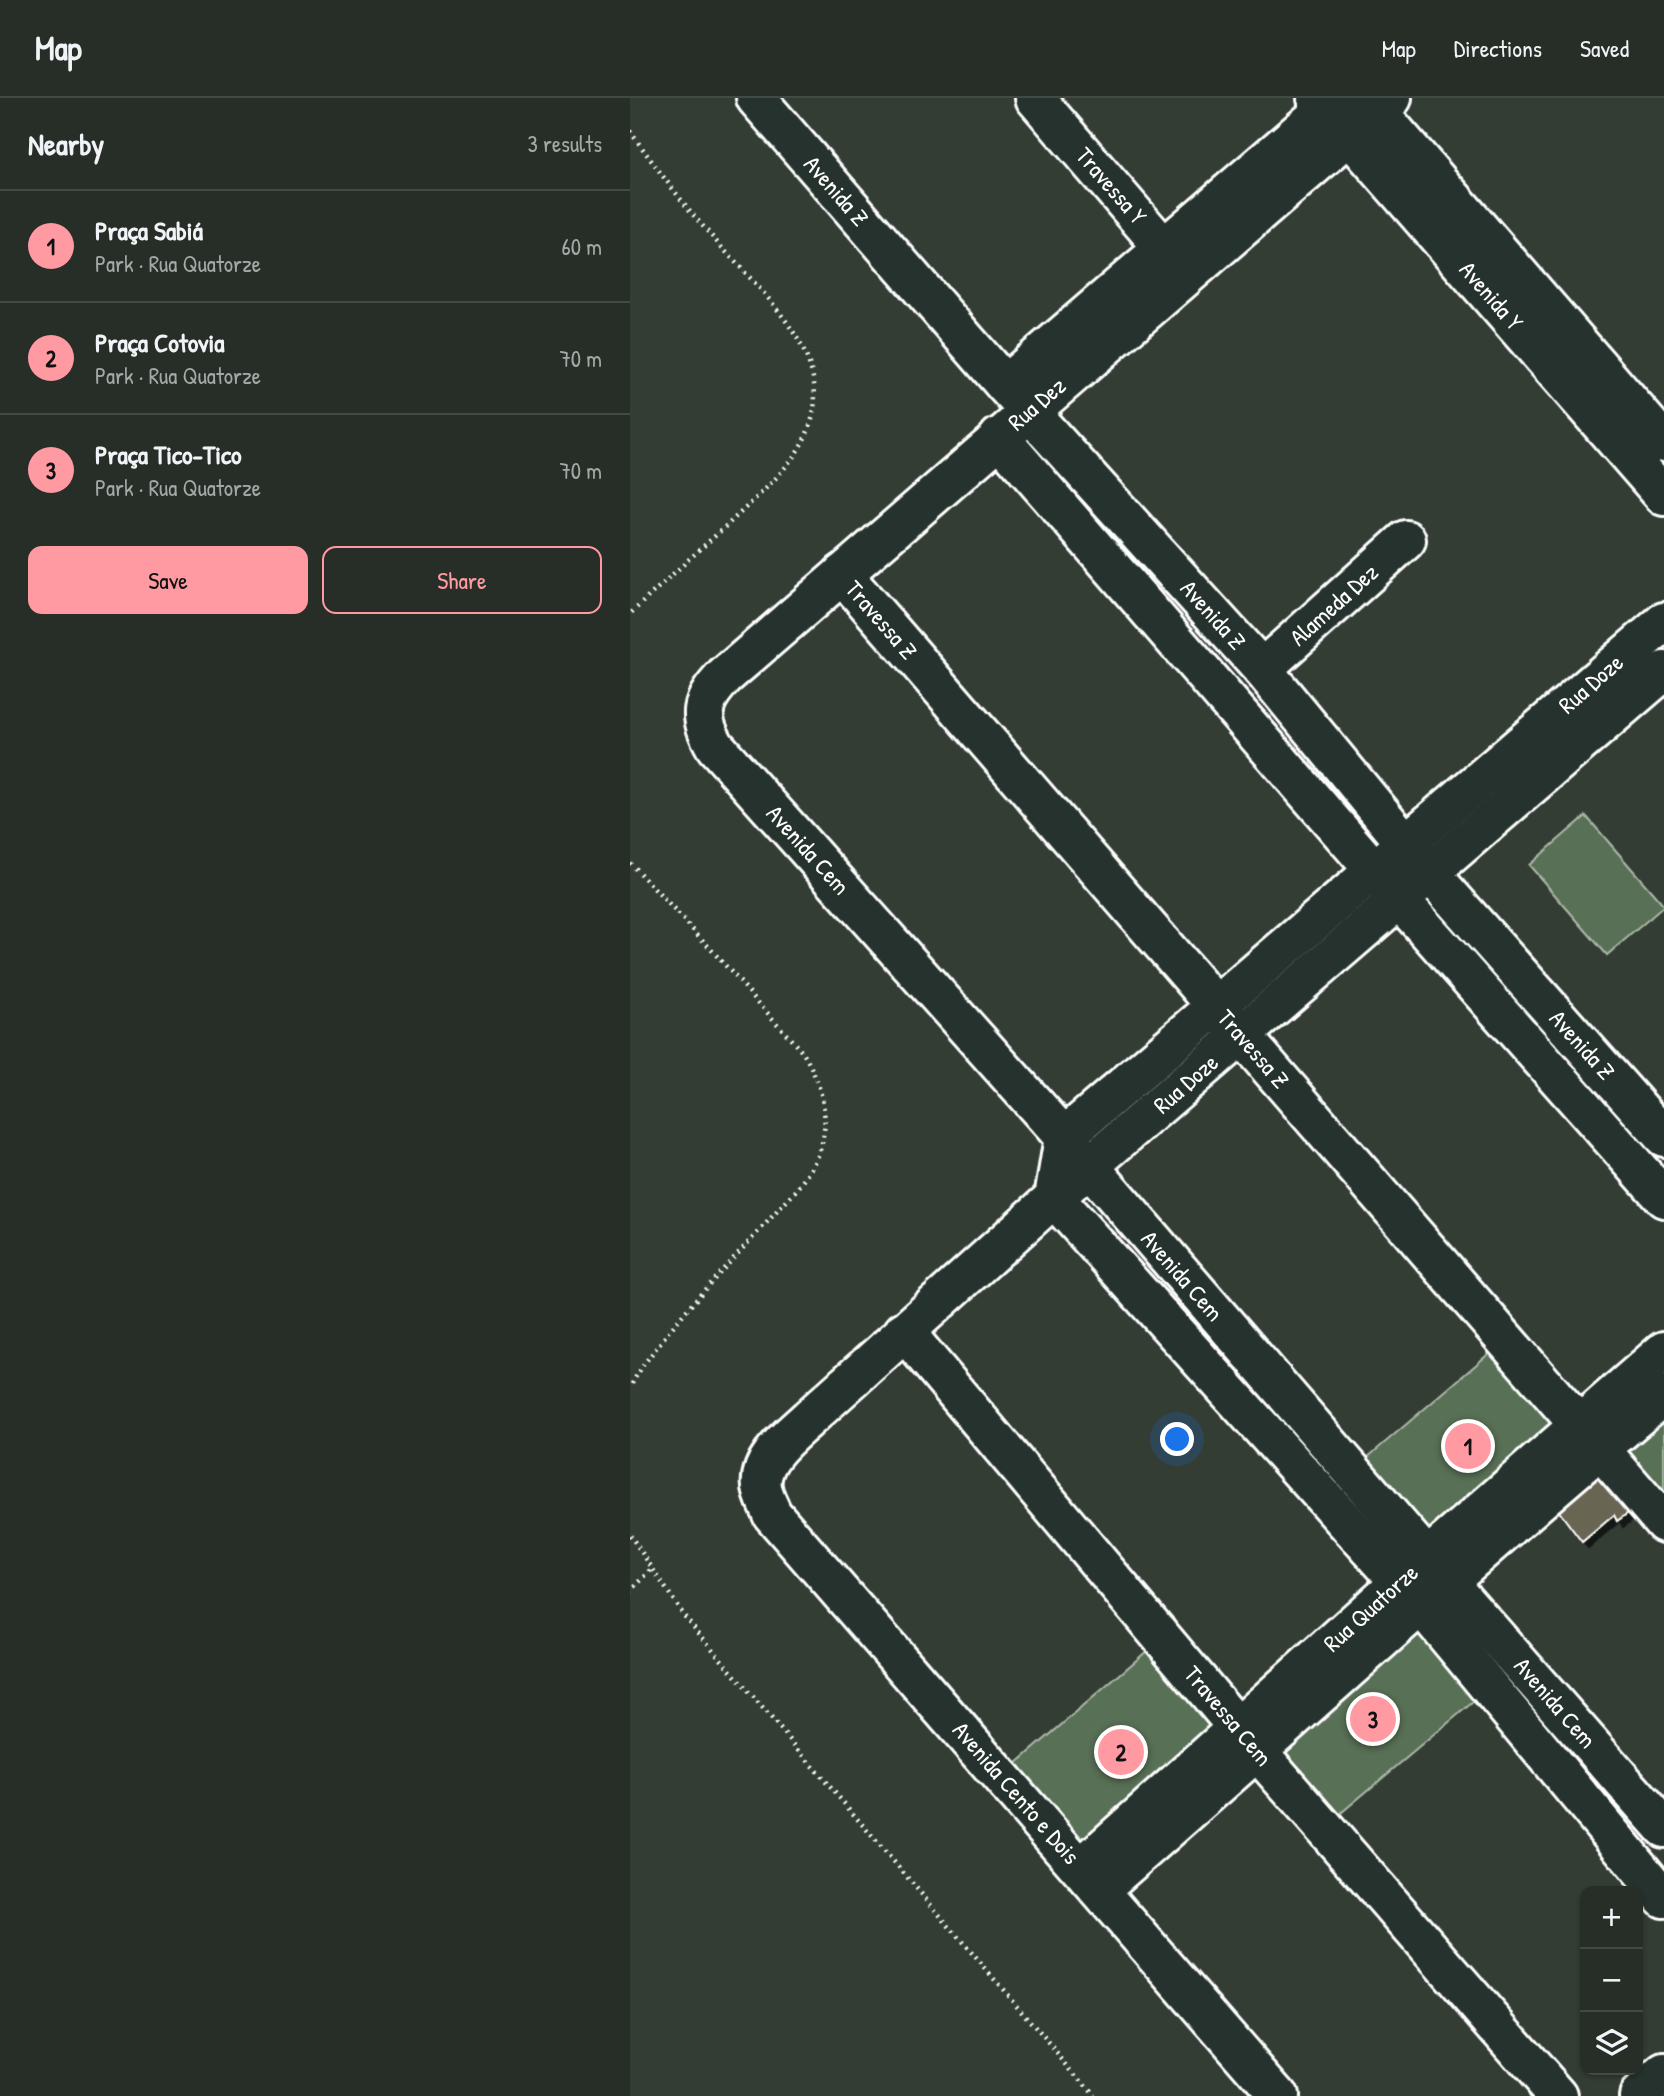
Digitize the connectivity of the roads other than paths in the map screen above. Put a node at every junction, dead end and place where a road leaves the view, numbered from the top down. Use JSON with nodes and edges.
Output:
{"nodes":[{"id":1,"x":755,"y":98,"type":"edge"},
{"id":2,"x":1035,"y":98,"type":"edge"},
{"id":3,"x":1352,"y":106,"type":"edge"},
{"id":4,"x":1175,"y":261,"type":"junction"},
{"id":5,"x":1017,"y":398,"type":"junction"},
{"id":6,"x":999,"y":438,"type":"junction"},
{"id":7,"x":1664,"y":442,"type":"edge"},
{"id":8,"x":1664,"y":496,"type":"edge"},
{"id":9,"x":1406,"y":540,"type":"dead end"},
{"id":10,"x":842,"y":574,"type":"junction"},
{"id":11,"x":1664,"y":622,"type":"edge"},
{"id":12,"x":1262,"y":669,"type":"junction"},
{"id":13,"x":1664,"y":671,"type":"edge"},
{"id":14,"x":704,"y":722,"type":"joint"},
{"id":15,"x":1405,"y":844,"type":"junction"},
{"id":16,"x":1375,"y":870,"type":"junction"},
{"id":17,"x":1430,"y":873,"type":"junction"},
{"id":18,"x":1399,"y":900,"type":"junction"},
{"id":19,"x":1216,"y":1007,"type":"junction"},
{"id":20,"x":1242,"y":1036,"type":"junction"},
{"id":21,"x":1664,"y":1137,"type":"edge"},
{"id":22,"x":1066,"y":1167,"type":"junction"},
{"id":23,"x":1664,"y":1198,"type":"edge"},
{"id":24,"x":904,"y":1331,"type":"junction"},
{"id":25,"x":1664,"y":1351,"type":"edge"},
{"id":26,"x":1664,"y":1395,"type":"edge"},
{"id":27,"x":1590,"y":1436,"type":"junction"},
{"id":28,"x":762,"y":1486,"type":"joint"},
{"id":29,"x":1664,"y":1523,"type":"edge"},
{"id":30,"x":1424,"y":1582,"type":"junction"},
{"id":31,"x":1248,"y":1740,"type":"junction"},
{"id":32,"x":1664,"y":1828,"type":"edge"},
{"id":33,"x":1091,"y":1879,"type":"junction"},
{"id":34,"x":1664,"y":1898,"type":"edge"},
{"id":35,"x":1664,"y":2074,"type":"edge"},
{"id":36,"x":1278,"y":2096,"type":"edge"},
{"id":37,"x":1558,"y":2096,"type":"edge"},
{"id":38,"x":1639,"y":2096,"type":"edge"}],
"edges":[{"from":1,"to":5,"type":"street","name":"Avenida Z"},
{"from":2,"to":4,"type":"street","name":"Travessa Y"},
{"from":3,"to":4,"type":"street","name":"Rua Dez"},
{"from":3,"to":7,"type":"street","name":"Avenida Y"},
{"from":3,"to":8,"type":"street","name":"Avenida Y"},
{"from":4,"to":5,"type":"street","name":"Rua Dez"},
{"from":5,"to":6,"type":"street","name":"Rua Dez"},
{"from":5,"to":12,"type":"street","name":"Avenida Z"},
{"from":6,"to":10,"type":"street","name":"Rua Dez"},
{"from":6,"to":16,"type":"street","name":"Avenida Z"},
{"from":9,"to":12,"type":"street","name":"Alameda Dez"},
{"from":10,"to":14,"type":"street","name":"Rua Dez"},
{"from":10,"to":19,"type":"street","name":"Travessa Z"},
{"from":11,"to":15,"type":"street","name":"Rua Doze"},
{"from":12,"to":15,"type":"street","name":"Avenida Z"},
{"from":13,"to":17,"type":"street","name":"Rua Doze"},
{"from":14,"to":22,"type":"street","name":"Avenida Cem"},
{"from":15,"to":16,"type":"street","name":"Rua Doze"},
{"from":15,"to":17,"type":"street","name":"Avenida Z"},
{"from":16,"to":18,"type":"street","name":"Avenida Z"},
{"from":16,"to":19,"type":"street","name":"Rua Doze"},
{"from":17,"to":18,"type":"street","name":"Rua Doze"},
{"from":17,"to":21,"type":"street","name":"Avenida Z"},
{"from":18,"to":20,"type":"street","name":"Rua Doze"},
{"from":18,"to":23,"type":"street","name":"Avenida Z"},
{"from":19,"to":20,"type":"street","name":"Travessa Z"},
{"from":19,"to":22,"type":"street","name":"Rua Doze"},
{"from":20,"to":22,"type":"street","name":"Rua Doze"},
{"from":20,"to":27,"type":"street","name":"Travessa Z"},
{"from":22,"to":24,"type":"street","name":"Rua Doze"},
{"from":22,"to":30,"type":"street","name":"Avenida Cem"},
{"from":24,"to":28,"type":"street","name":"Rua Doze"},
{"from":24,"to":31,"type":"street","name":"Travessa Cem"},
{"from":25,"to":27,"type":"street","name":"Rua Quatorze"},
{"from":26,"to":27,"type":"street","name":"Rua Quatorze"},
{"from":27,"to":29,"type":"street","name":"Travessa Z"},
{"from":27,"to":30,"type":"street","name":"Rua Quatorze"},
{"from":28,"to":33,"type":"street","name":"Avenida Cento e Dois"},
{"from":30,"to":31,"type":"street","name":"Rua Quatorze"},
{"from":30,"to":32,"type":"street","name":"Avenida Cem"},
{"from":30,"to":34,"type":"street","name":"Avenida Cem"},
{"from":31,"to":33,"type":"street","name":"Rua Quatorze"},
{"from":31,"to":37,"type":"street","name":"Travessa Cem"},
{"from":33,"to":36,"type":"street","name":"Avenida Cento e Dois"},
{"from":35,"to":38,"type":"street"}]}
